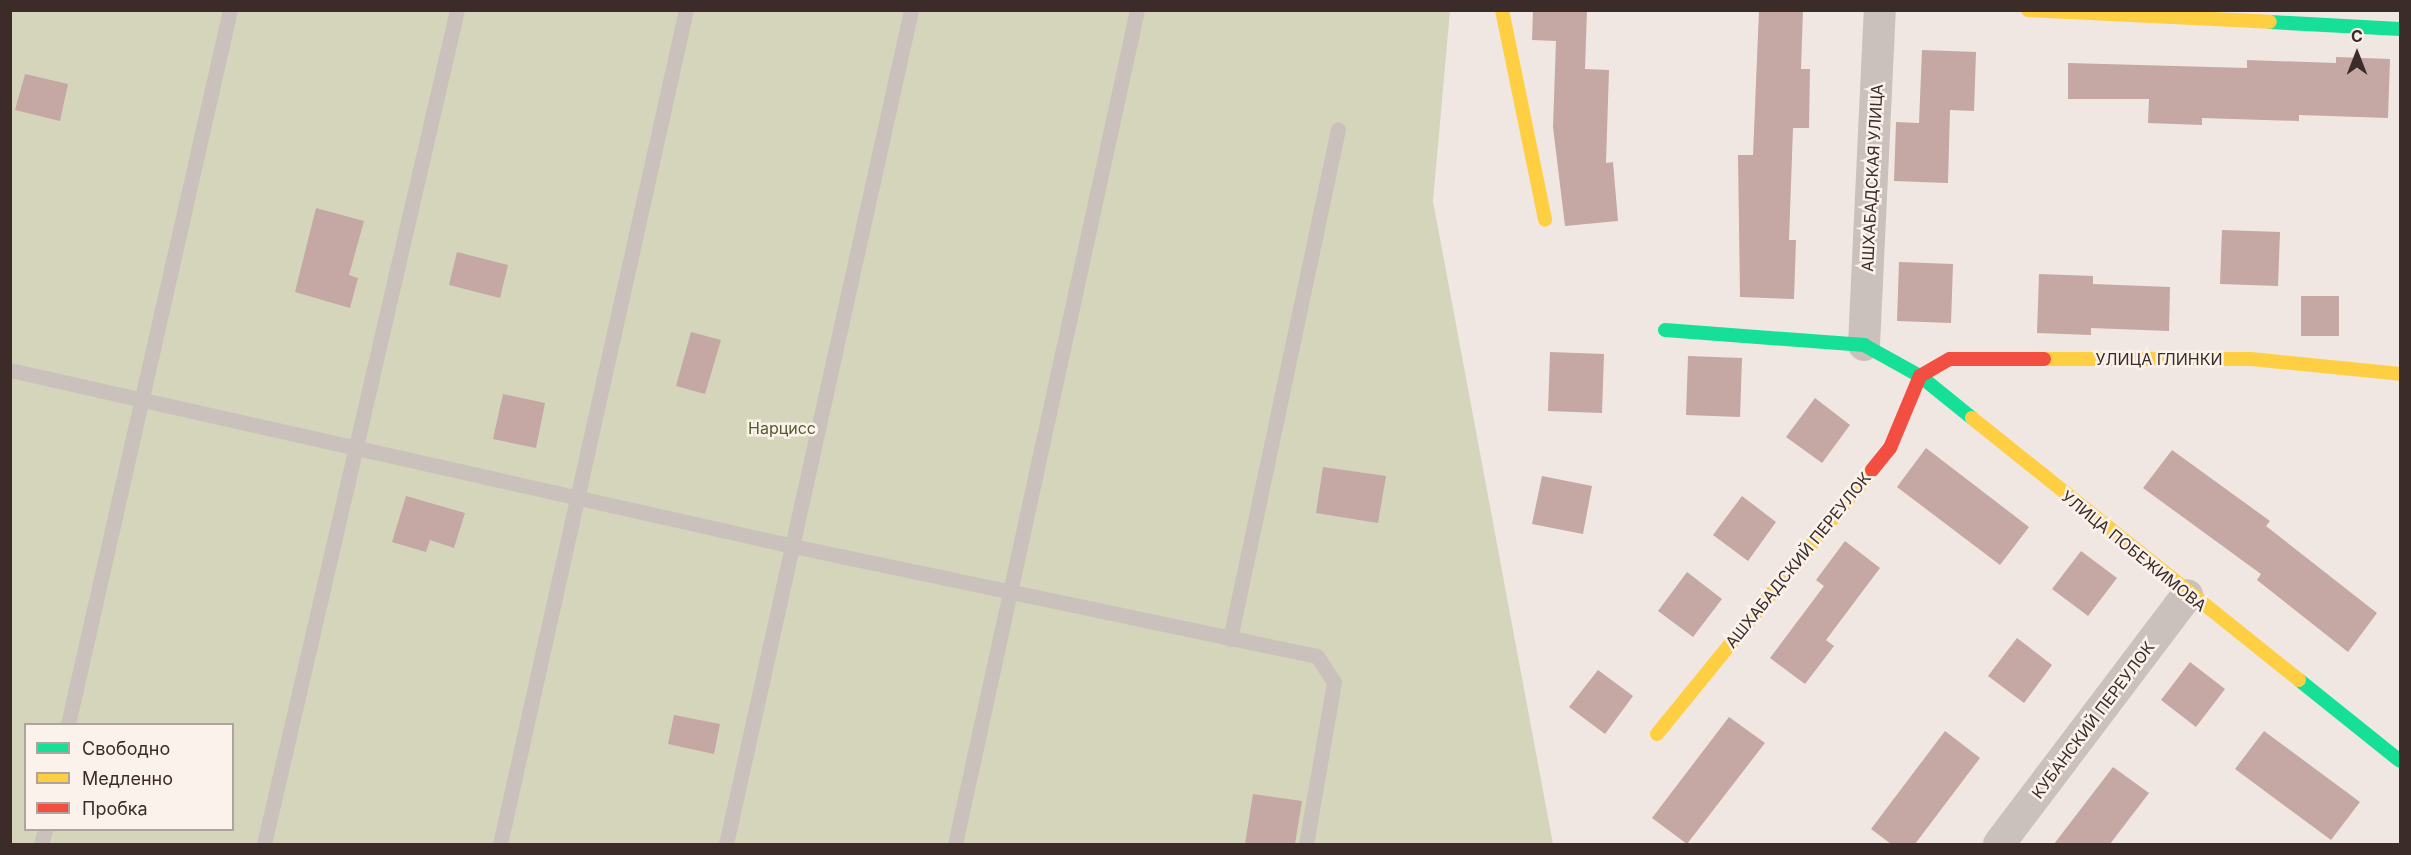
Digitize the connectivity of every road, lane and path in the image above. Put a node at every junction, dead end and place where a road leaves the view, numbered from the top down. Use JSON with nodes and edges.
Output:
{"nodes":[{"id":1,"x":230,"y":10,"type":"edge"},
{"id":2,"x":457,"y":10,"type":"edge"},
{"id":3,"x":686,"y":10,"type":"edge"},
{"id":4,"x":911,"y":10,"type":"edge"},
{"id":5,"x":1137,"y":10,"type":"edge"},
{"id":6,"x":1502,"y":10,"type":"edge"},
{"id":7,"x":1880,"y":10,"type":"edge"},
{"id":8,"x":2028,"y":10,"type":"edge"},
{"id":9,"x":2231,"y":17,"type":"edge"},
{"id":10,"x":2400,"y":29,"type":"edge"},
{"id":11,"x":1338,"y":129,"type":"dead end"},
{"id":12,"x":1545,"y":220,"type":"dead end"},
{"id":13,"x":1665,"y":330,"type":"dead end"},
{"id":14,"x":1864,"y":345,"type":"junction"},
{"id":15,"x":10,"y":370,"type":"edge"},
{"id":16,"x":2400,"y":374,"type":"edge"},
{"id":17,"x":1920,"y":376,"type":"junction"},
{"id":18,"x":141,"y":400,"type":"junction"},
{"id":19,"x":355,"y":447,"type":"junction"},
{"id":20,"x":580,"y":497,"type":"junction"},
{"id":21,"x":793,"y":546,"type":"junction"},
{"id":22,"x":1010,"y":592,"type":"junction"},
{"id":23,"x":2187,"y":595,"type":"junction"},
{"id":24,"x":1230,"y":639,"type":"junction"},
{"id":25,"x":68,"y":723,"type":"edge"},
{"id":26,"x":1657,"y":734,"type":"dead end"},
{"id":27,"x":2400,"y":761,"type":"edge"},
{"id":28,"x":264,"y":844,"type":"edge"},
{"id":29,"x":500,"y":844,"type":"edge"},
{"id":30,"x":726,"y":844,"type":"edge"},
{"id":31,"x":955,"y":844,"type":"edge"},
{"id":32,"x":1306,"y":844,"type":"edge"},
{"id":33,"x":1999,"y":844,"type":"edge"}],
"edges":[{"from":1,"to":18,"type":"lane"},
{"from":2,"to":19,"type":"lane"},
{"from":3,"to":20,"type":"lane"},
{"from":4,"to":21,"type":"lane"},
{"from":5,"to":22,"type":"lane"},
{"from":6,"to":12,"type":"street"},
{"from":7,"to":14,"type":"street","name":"АШХАБАДСКАЯ УЛИЦА"},
{"from":8,"to":9,"type":"street"},
{"from":9,"to":10,"type":"street"},
{"from":11,"to":24,"type":"lane"},
{"from":13,"to":14,"type":"street"},
{"from":14,"to":17,"type":"street","name":"УЛИЦА ПОБЕЖИМОВА"},
{"from":15,"to":18,"type":"lane"},
{"from":16,"to":17,"type":"street","name":"УЛИЦА ГЛИНКИ"},
{"from":17,"to":23,"type":"street","name":"УЛИЦА ПОБЕЖИМОВА"},
{"from":17,"to":26,"type":"street","name":"АШХАБАДСКИЙ ПЕРЕУЛОК"},
{"from":18,"to":19,"type":"lane"},
{"from":18,"to":25,"type":"lane"},
{"from":19,"to":20,"type":"lane"},
{"from":19,"to":28,"type":"lane"},
{"from":20,"to":21,"type":"lane"},
{"from":20,"to":29,"type":"lane"},
{"from":21,"to":22,"type":"lane"},
{"from":21,"to":30,"type":"lane"},
{"from":22,"to":24,"type":"lane"},
{"from":22,"to":31,"type":"lane"},
{"from":23,"to":27,"type":"street","name":"УЛИЦА ПОБЕЖИМОВА"},
{"from":23,"to":33,"type":"street","name":"КУБАНСКИЙ ПЕРЕУЛОК"},
{"from":24,"to":32,"type":"lane"}]}
